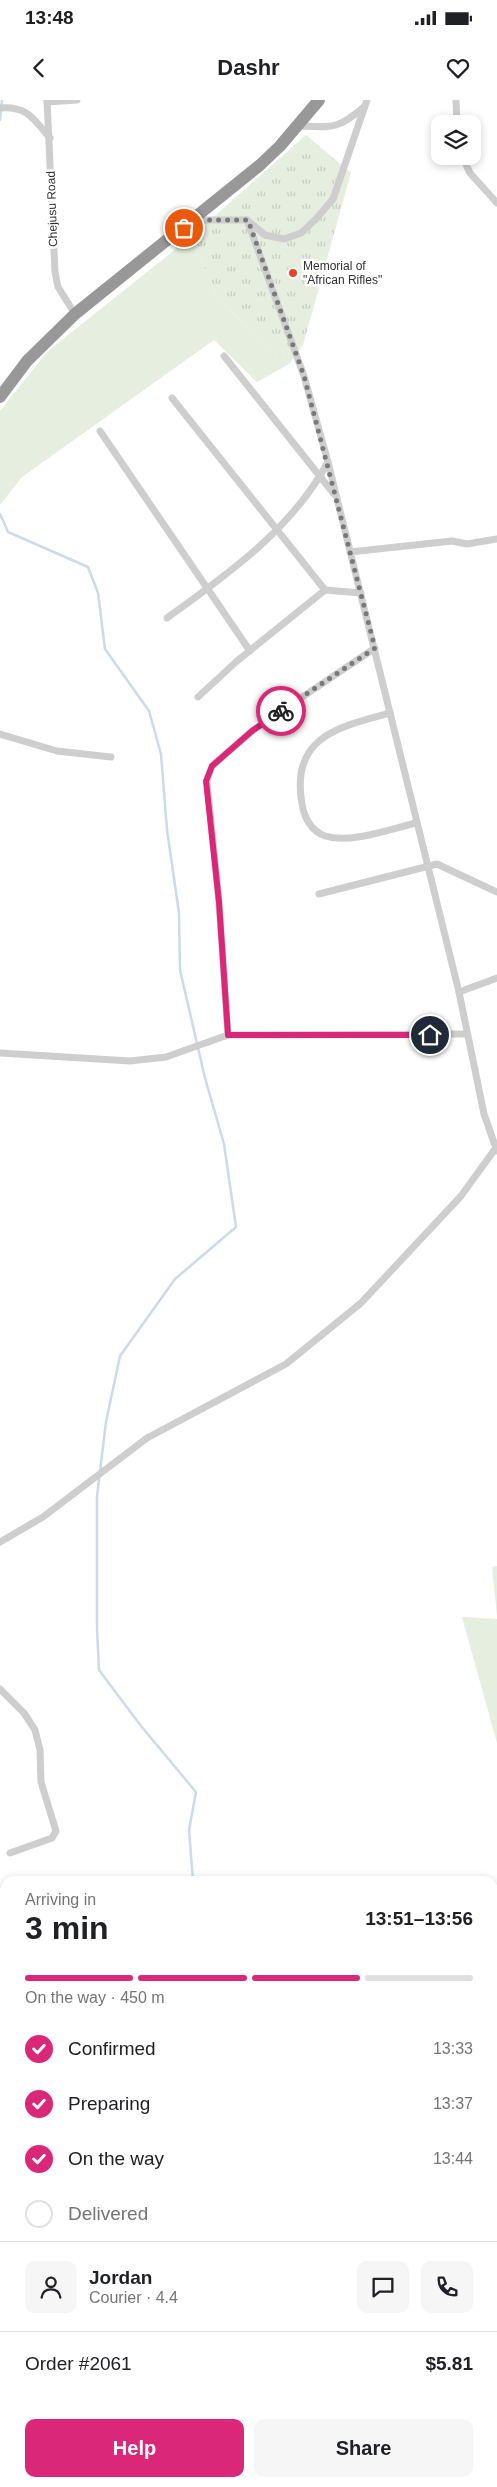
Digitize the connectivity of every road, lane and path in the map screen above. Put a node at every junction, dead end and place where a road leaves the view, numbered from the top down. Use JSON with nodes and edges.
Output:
{"nodes":[{"id":1,"x":22,"y":100,"type":"edge"},
{"id":2,"x":77,"y":100,"type":"edge"},
{"id":3,"x":319,"y":100,"type":"edge"},
{"id":4,"x":456,"y":100,"type":"edge"},
{"id":5,"x":47,"y":101,"type":"edge"},
{"id":6,"x":366,"y":103,"type":"edge"},
{"id":7,"x":15,"y":107,"type":"junction"},
{"id":8,"x":0,"y":108,"type":"edge"},
{"id":9,"x":457,"y":115,"type":"edge"},
{"id":10,"x":298,"y":126,"type":"junction"},
{"id":11,"x":50,"y":138,"type":"junction"},
{"id":12,"x":466,"y":165,"type":"edge"},
{"id":13,"x":497,"y":203,"type":"edge"},
{"id":14,"x":248,"y":220,"type":"junction"},
{"id":15,"x":184,"y":228,"type":"junction"},
{"id":16,"x":75,"y":314,"type":"junction"},
{"id":17,"x":224,"y":356,"type":"dead end"},
{"id":18,"x":0,"y":398,"type":"edge"},
{"id":19,"x":172,"y":398,"type":"dead end"},
{"id":20,"x":100,"y":431,"type":"dead end"},
{"id":21,"x":328,"y":462,"type":"junction"},
{"id":22,"x":320,"y":476,"type":"junction"},
{"id":23,"x":336,"y":496,"type":"junction"},
{"id":24,"x":278,"y":530,"type":"junction"},
{"id":25,"x":497,"y":539,"type":"edge"},
{"id":26,"x":350,"y":552,"type":"junction"},
{"id":27,"x":207,"y":589,"type":"junction"},
{"id":28,"x":325,"y":590,"type":"junction"},
{"id":29,"x":361,"y":593,"type":"junction"},
{"id":30,"x":167,"y":618,"type":"dead end"},
{"id":31,"x":375,"y":648,"type":"junction"},
{"id":32,"x":250,"y":651,"type":"junction"},
{"id":33,"x":198,"y":697,"type":"dead end"},
{"id":34,"x":390,"y":713,"type":"junction"},
{"id":35,"x":0,"y":734,"type":"edge"},
{"id":36,"x":111,"y":757,"type":"dead end"},
{"id":37,"x":416,"y":823,"type":"junction"},
{"id":38,"x":426,"y":866,"type":"junction"},
{"id":39,"x":497,"y":892,"type":"edge"},
{"id":40,"x":319,"y":894,"type":"dead end"},
{"id":41,"x":497,"y":978,"type":"edge"},
{"id":42,"x":459,"y":992,"type":"junction"},
{"id":43,"x":467,"y":1034,"type":"junction"},
{"id":44,"x":228,"y":1035,"type":"junction"},
{"id":45,"x":0,"y":1053,"type":"edge"},
{"id":46,"x":496,"y":1150,"type":"edge"},
{"id":47,"x":0,"y":1542,"type":"edge"},
{"id":48,"x":0,"y":1689,"type":"edge"},
{"id":49,"x":10,"y":1853,"type":"dead end"}],
"edges":[{"from":1,"to":7,"type":"street"},
{"from":2,"to":5,"type":"street"},
{"from":3,"to":10,"type":"highway"},
{"from":4,"to":9,"type":"street"},
{"from":5,"to":11,"type":"street","name":"Chejusu Road"},
{"from":6,"to":10,"type":"street"},
{"from":6,"to":14,"type":"street"},
{"from":7,"to":8,"type":"street"},
{"from":7,"to":11,"type":"street"},
{"from":10,"to":15,"type":"highway"},
{"from":11,"to":16,"type":"street","name":"Chejusu Road"},
{"from":12,"to":13,"type":"street"},
{"from":14,"to":15,"type":"street"},
{"from":14,"to":21,"type":"street"},
{"from":15,"to":16,"type":"highway"},
{"from":16,"to":18,"type":"highway"},
{"from":17,"to":22,"type":"street"},
{"from":19,"to":24,"type":"street"},
{"from":20,"to":27,"type":"street"},
{"from":21,"to":22,"type":"street"},
{"from":21,"to":23,"type":"street"},
{"from":22,"to":23,"type":"street"},
{"from":22,"to":24,"type":"street"},
{"from":23,"to":26,"type":"street"},
{"from":24,"to":27,"type":"street"},
{"from":24,"to":28,"type":"street"},
{"from":25,"to":26,"type":"street"},
{"from":26,"to":29,"type":"street"},
{"from":27,"to":30,"type":"street"},
{"from":27,"to":32,"type":"street"},
{"from":28,"to":29,"type":"street"},
{"from":28,"to":32,"type":"street"},
{"from":29,"to":31,"type":"street"},
{"from":31,"to":34,"type":"street"},
{"from":31,"to":44,"type":"street"},
{"from":32,"to":33,"type":"street"},
{"from":34,"to":37,"type":"street"},
{"from":34,"to":37,"type":"street"},
{"from":35,"to":36,"type":"street"},
{"from":37,"to":38,"type":"street"},
{"from":38,"to":39,"type":"street"},
{"from":38,"to":40,"type":"street"},
{"from":38,"to":42,"type":"street"},
{"from":41,"to":42,"type":"street"},
{"from":42,"to":43,"type":"street"},
{"from":43,"to":44,"type":"street"},
{"from":43,"to":46,"type":"street"},
{"from":44,"to":45,"type":"street"},
{"from":46,"to":47,"type":"street"},
{"from":48,"to":49,"type":"street"}]}
